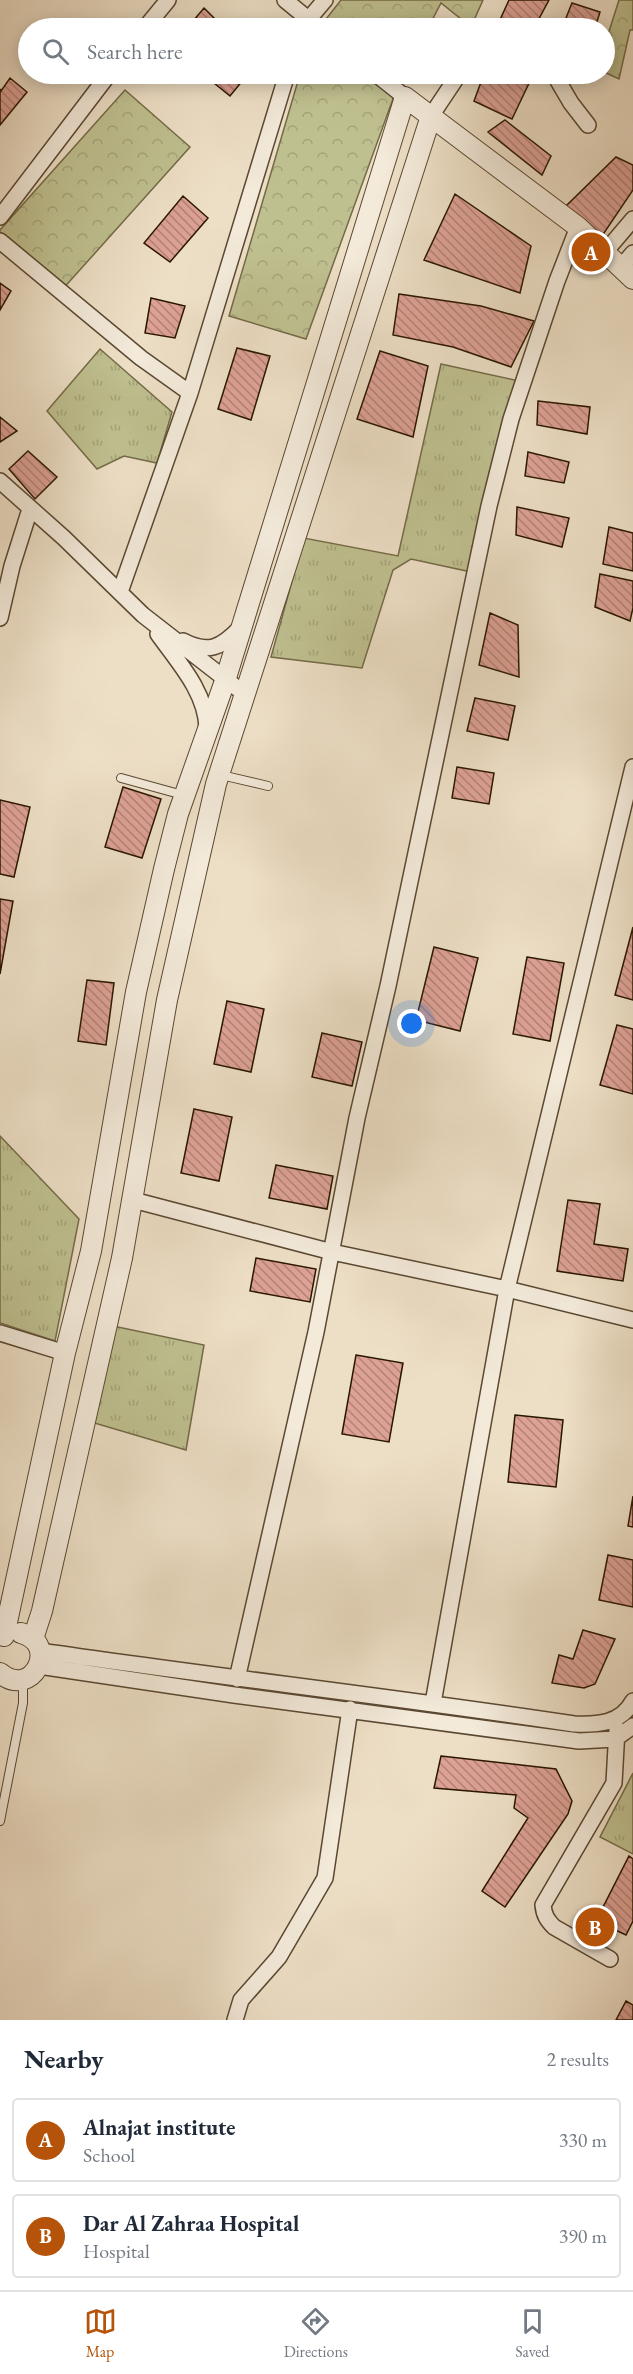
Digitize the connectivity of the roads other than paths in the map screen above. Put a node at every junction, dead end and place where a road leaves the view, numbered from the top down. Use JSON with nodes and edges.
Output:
{"nodes":[{"id":1,"x":168,"y":0,"type":"edge"},
{"id":2,"x":285,"y":0,"type":"edge"},
{"id":3,"x":325,"y":0,"type":"edge"},
{"id":4,"x":153,"y":18,"type":"edge"},
{"id":5,"x":303,"y":18,"type":"edge"},
{"id":6,"x":315,"y":18,"type":"edge"},
{"id":7,"x":101,"y":84,"type":"edge"},
{"id":8,"x":284,"y":84,"type":"edge"},
{"id":9,"x":389,"y":84,"type":"edge"},
{"id":10,"x":452,"y":84,"type":"edge"},
{"id":11,"x":560,"y":84,"type":"edge"},
{"id":12,"x":405,"y":97,"type":"junction"},
{"id":13,"x":431,"y":116,"type":"junction"},
{"id":14,"x":588,"y":125,"type":"dead end"},
{"id":15,"x":0,"y":217,"type":"edge"},
{"id":16,"x":633,"y":219,"type":"edge"},
{"id":17,"x":578,"y":227,"type":"junction"},
{"id":18,"x":0,"y":241,"type":"edge"},
{"id":19,"x":605,"y":252,"type":"junction"},
{"id":20,"x":629,"y":266,"type":"edge"},
{"id":21,"x":190,"y":393,"type":"junction"},
{"id":22,"x":0,"y":481,"type":"edge"},
{"id":23,"x":30,"y":509,"type":"junction"},
{"id":24,"x":120,"y":592,"type":"junction"},
{"id":25,"x":143,"y":615,"type":"junction"},
{"id":26,"x":0,"y":618,"type":"edge"},
{"id":27,"x":240,"y":628,"type":"junction"},
{"id":28,"x":225,"y":681,"type":"junction"},
{"id":29,"x":246,"y":695,"type":"junction"},
{"id":30,"x":205,"y":738,"type":"junction"},
{"id":31,"x":633,"y":767,"type":"edge"},
{"id":32,"x":219,"y":774,"type":"junction"},
{"id":33,"x":122,"y":778,"type":"dead end"},
{"id":34,"x":268,"y":786,"type":"dead end"},
{"id":35,"x":185,"y":796,"type":"junction"},
{"id":36,"x":133,"y":1200,"type":"junction"},
{"id":37,"x":91,"y":1251,"type":"junction"},
{"id":38,"x":332,"y":1252,"type":"junction"},
{"id":39,"x":122,"y":1258,"type":"junction"},
{"id":40,"x":507,"y":1289,"type":"junction"},
{"id":41,"x":633,"y":1320,"type":"edge"},
{"id":42,"x":0,"y":1333,"type":"edge"},
{"id":43,"x":65,"y":1353,"type":"junction"},
{"id":44,"x":2,"y":1638,"type":"edge"},
{"id":45,"x":37,"y":1652,"type":"junction"},
{"id":46,"x":0,"y":1673,"type":"edge"},
{"id":47,"x":237,"y":1679,"type":"junction"},
{"id":48,"x":23,"y":1680,"type":"junction"},
{"id":49,"x":332,"y":1691,"type":"junction"},
{"id":50,"x":633,"y":1701,"type":"edge"},
{"id":51,"x":433,"y":1702,"type":"junction"},
{"id":52,"x":330,"y":1707,"type":"junction"},
{"id":53,"x":350,"y":1709,"type":"junction"},
{"id":54,"x":619,"y":1718,"type":"junction"},
{"id":55,"x":633,"y":1726,"type":"edge"},
{"id":56,"x":615,"y":1739,"type":"junction"},
{"id":57,"x":0,"y":1821,"type":"edge"},
{"id":58,"x":610,"y":1959,"type":"dead end"},
{"id":59,"x":235,"y":2020,"type":"edge"}],
"edges":[{"from":1,"to":4,"type":"street"},
{"from":2,"to":5,"type":"street"},
{"from":3,"to":6,"type":"street"},
{"from":7,"to":15,"type":"street"},
{"from":8,"to":21,"type":"street"},
{"from":9,"to":12,"type":"street"},
{"from":10,"to":13,"type":"street"},
{"from":11,"to":14,"type":"street"},
{"from":12,"to":13,"type":"street"},
{"from":12,"to":27,"type":"street"},
{"from":13,"to":17,"type":"street"},
{"from":13,"to":29,"type":"street"},
{"from":16,"to":19,"type":"street"},
{"from":17,"to":19,"type":"street"},
{"from":17,"to":38,"type":"street"},
{"from":18,"to":21,"type":"street"},
{"from":19,"to":20,"type":"street"},
{"from":21,"to":24,"type":"street"},
{"from":22,"to":23,"type":"street"},
{"from":23,"to":24,"type":"street"},
{"from":23,"to":26,"type":"street"},
{"from":24,"to":25,"type":"street"},
{"from":25,"to":27,"type":"street"},
{"from":25,"to":28,"type":"street"},
{"from":25,"to":30,"type":"street"},
{"from":27,"to":28,"type":"street"},
{"from":28,"to":29,"type":"street"},
{"from":28,"to":30,"type":"street"},
{"from":29,"to":32,"type":"street"},
{"from":30,"to":35,"type":"street"},
{"from":31,"to":40,"type":"street"},
{"from":32,"to":34,"type":"lane"},
{"from":32,"to":36,"type":"street"},
{"from":33,"to":35,"type":"lane"},
{"from":35,"to":37,"type":"street"},
{"from":36,"to":38,"type":"street"},
{"from":36,"to":39,"type":"street"},
{"from":37,"to":39,"type":"street"},
{"from":37,"to":43,"type":"street"},
{"from":38,"to":40,"type":"street"},
{"from":38,"to":47,"type":"street"},
{"from":39,"to":45,"type":"street"},
{"from":40,"to":41,"type":"street"},
{"from":40,"to":51,"type":"street"},
{"from":42,"to":43,"type":"street"},
{"from":43,"to":44,"type":"street"},
{"from":44,"to":45,"type":"street"},
{"from":45,"to":47,"type":"street"},
{"from":45,"to":48,"type":"street"},
{"from":45,"to":52,"type":"street"},
{"from":46,"to":48,"type":"street"},
{"from":47,"to":49,"type":"street"},
{"from":48,"to":57,"type":"lane"},
{"from":49,"to":51,"type":"street"},
{"from":49,"to":52,"type":"street"},
{"from":50,"to":54,"type":"street"},
{"from":51,"to":54,"type":"street"},
{"from":52,"to":53,"type":"street"},
{"from":53,"to":56,"type":"street"},
{"from":53,"to":59,"type":"street"},
{"from":54,"to":56,"type":"street"},
{"from":55,"to":56,"type":"street"},
{"from":56,"to":58,"type":"street"}]}
